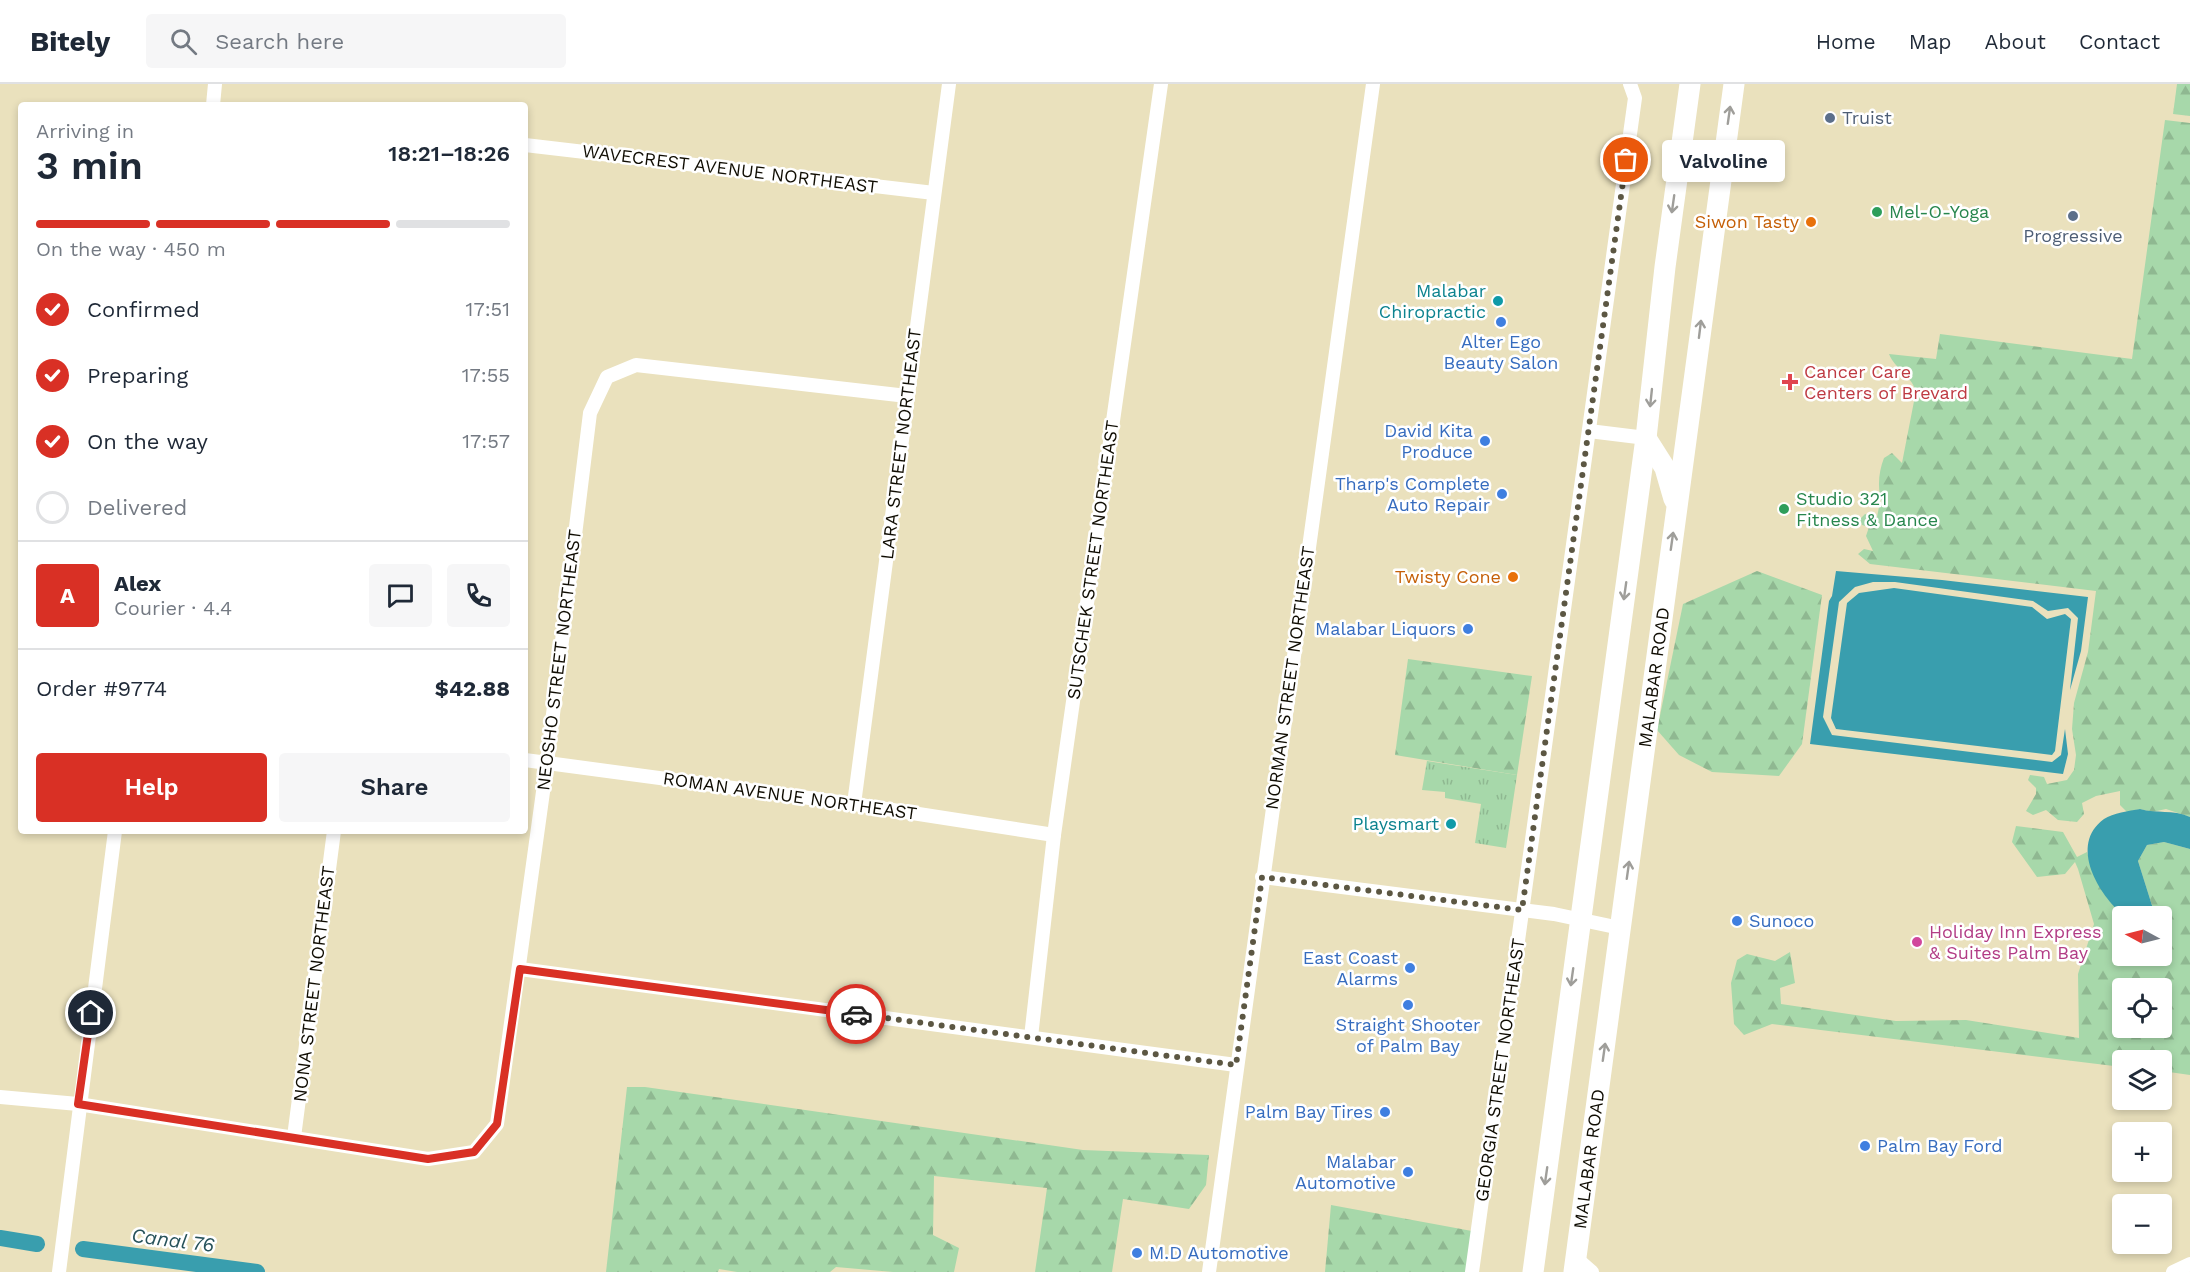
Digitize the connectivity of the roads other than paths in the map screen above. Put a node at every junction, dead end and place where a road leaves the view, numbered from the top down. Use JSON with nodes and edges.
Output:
{"nodes":[{"id":1,"x":215,"y":84,"type":"edge"},
{"id":2,"x":949,"y":84,"type":"edge"},
{"id":3,"x":1161,"y":84,"type":"edge"},
{"id":4,"x":1373,"y":84,"type":"edge"},
{"id":5,"x":1630,"y":84,"type":"edge"},
{"id":6,"x":1690,"y":84,"type":"edge"},
{"id":7,"x":1734,"y":84,"type":"edge"},
{"id":8,"x":213,"y":102,"type":"edge"},
{"id":9,"x":528,"y":146,"type":"edge"},
{"id":10,"x":934,"y":193,"type":"junction"},
{"id":11,"x":907,"y":396,"type":"junction"},
{"id":12,"x":1589,"y":430,"type":"junction"},
{"id":13,"x":1646,"y":438,"type":"junction"},
{"id":14,"x":1676,"y":508,"type":"junction"},
{"id":15,"x":528,"y":760,"type":"edge"},
{"id":16,"x":547,"y":763,"type":"junction"},
{"id":17,"x":854,"y":804,"type":"junction"},
{"id":18,"x":115,"y":834,"type":"edge"},
{"id":19,"x":334,"y":834,"type":"edge"},
{"id":20,"x":1054,"y":835,"type":"junction"},
{"id":21,"x":1262,"y":877,"type":"junction"},
{"id":22,"x":1522,"y":910,"type":"junction"},
{"id":23,"x":1580,"y":920,"type":"junction"},
{"id":24,"x":1620,"y":928,"type":"junction"},
{"id":25,"x":520,"y":969,"type":"junction"},
{"id":26,"x":1031,"y":1037,"type":"junction"},
{"id":27,"x":1236,"y":1065,"type":"junction"},
{"id":28,"x":0,"y":1097,"type":"edge"},
{"id":29,"x":78,"y":1104,"type":"junction"},
{"id":30,"x":294,"y":1137,"type":"junction"},
{"id":31,"x":1538,"y":1232,"type":"junction"},
{"id":32,"x":2190,"y":1264,"type":"edge"},
{"id":33,"x":1575,"y":1265,"type":"edge"},
{"id":34,"x":59,"y":1272,"type":"edge"},
{"id":35,"x":1209,"y":1272,"type":"edge"},
{"id":36,"x":1472,"y":1272,"type":"edge"},
{"id":37,"x":1533,"y":1272,"type":"edge"},
{"id":38,"x":1549,"y":1272,"type":"edge"},
{"id":39,"x":1592,"y":1272,"type":"edge"},
{"id":40,"x":2173,"y":1272,"type":"edge"}],
"edges":[{"from":1,"to":8,"type":"street"},
{"from":2,"to":10,"type":"street","name":"LARA STREET NORTHEAST"},
{"from":3,"to":20,"type":"street","name":"SUTSCHEK STREET NORTHEAST"},
{"from":4,"to":21,"type":"street","name":"NORMAN STREET NORTHEAST"},
{"from":5,"to":12,"type":"street","name":"GEORGIA STREET NORTHEAST"},
{"from":6,"to":13,"type":"main road","one_way":true},
{"from":14,"to":7,"type":"main road","name":"MALABAR ROAD","one_way":true},
{"from":9,"to":10,"type":"street","name":"WAVECREST AVENUE NORTHEAST"},
{"from":10,"to":11,"type":"street","name":"LARA STREET NORTHEAST"},
{"from":11,"to":16,"type":"street","name":"NEOSHO STREET NORTHEAST"},
{"from":11,"to":17,"type":"street","name":"LARA STREET NORTHEAST"},
{"from":12,"to":13,"type":"street"},
{"from":12,"to":22,"type":"street","name":"GEORGIA STREET NORTHEAST"},
{"from":13,"to":14,"type":"main road"},
{"from":13,"to":23,"type":"main road","one_way":true},
{"from":24,"to":14,"type":"main road","name":"MALABAR ROAD","one_way":true},
{"from":15,"to":16,"type":"street","name":"ROMAN AVENUE NORTHEAST"},
{"from":16,"to":17,"type":"street","name":"ROMAN AVENUE NORTHEAST"},
{"from":16,"to":25,"type":"street","name":"NEOSHO STREET NORTHEAST"},
{"from":17,"to":20,"type":"street","name":"ROMAN AVENUE NORTHEAST"},
{"from":18,"to":29,"type":"street"},
{"from":19,"to":30,"type":"street","name":"NONA STREET NORTHEAST"},
{"from":20,"to":26,"type":"street","name":"SUTSCHEK STREET NORTHEAST"},
{"from":21,"to":22,"type":"street"},
{"from":21,"to":27,"type":"street","name":"NORMAN STREET NORTHEAST"},
{"from":22,"to":23,"type":"street"},
{"from":22,"to":36,"type":"street","name":"GEORGIA STREET NORTHEAST"},
{"from":23,"to":24,"type":"street"},
{"from":23,"to":31,"type":"main road","one_way":true},
{"from":33,"to":24,"type":"main road","name":"MALABAR ROAD","one_way":true},
{"from":25,"to":26,"type":"street"},
{"from":25,"to":30,"type":"street","name":"NEOSHO STREET NORTHEAST"},
{"from":26,"to":27,"type":"street"},
{"from":27,"to":35,"type":"street","name":"NORMAN STREET NORTHEAST"},
{"from":28,"to":29,"type":"street"},
{"from":29,"to":30,"type":"street"},
{"from":29,"to":34,"type":"street"},
{"from":31,"to":37,"type":"main road"},
{"from":31,"to":38,"type":"main road"},
{"from":32,"to":40,"type":"street"},
{"from":33,"to":39,"type":"street"}]}
